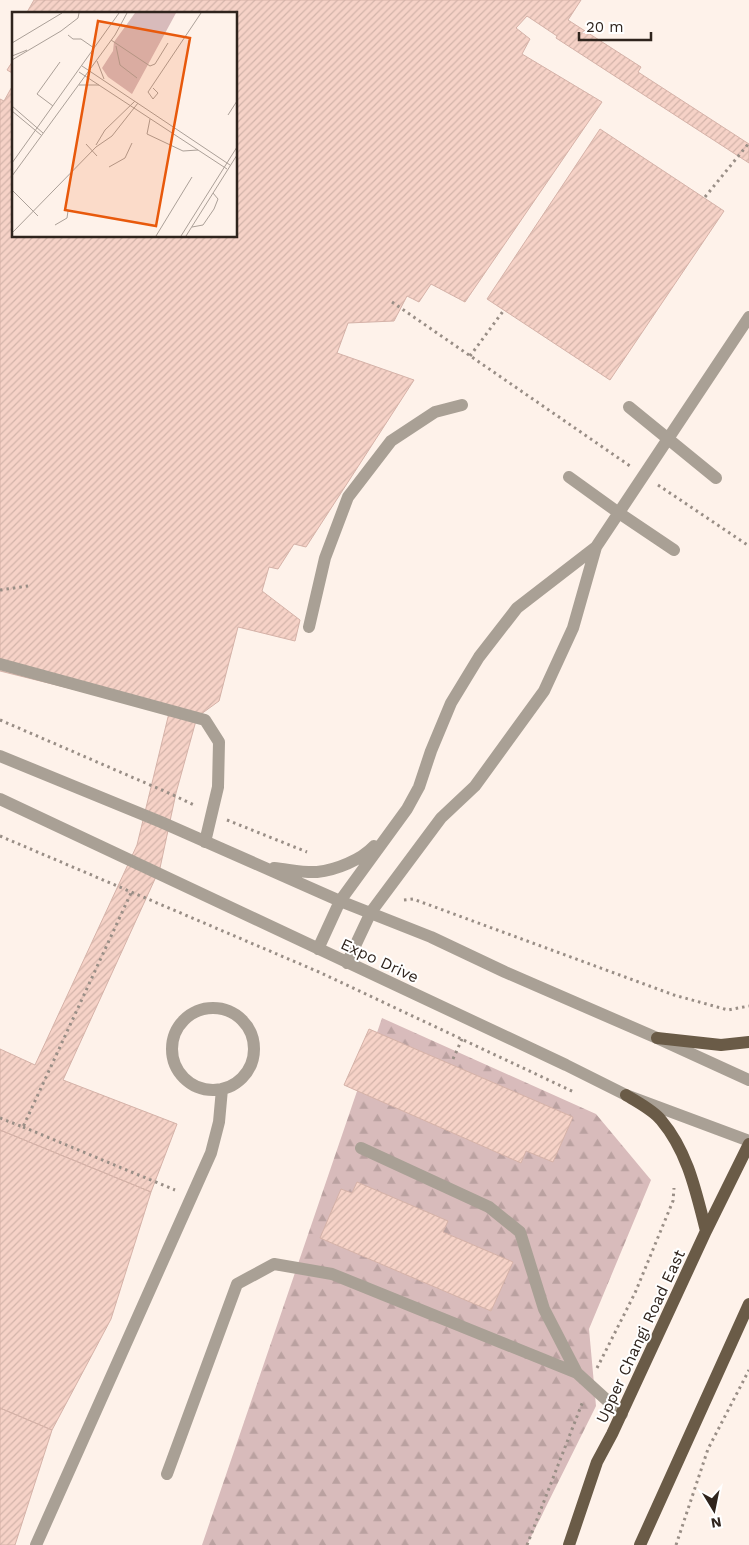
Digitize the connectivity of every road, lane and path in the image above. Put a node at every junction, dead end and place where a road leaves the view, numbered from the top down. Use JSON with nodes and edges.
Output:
{"nodes":[{"id":1,"x":749,"y":143,"type":"edge"},
{"id":2,"x":704,"y":197,"type":"dead end"},
{"id":3,"x":392,"y":302,"type":"dead end"},
{"id":4,"x":504,"y":310,"type":"dead end"},
{"id":5,"x":749,"y":317,"type":"edge"},
{"id":6,"x":470,"y":356,"type":"junction"},
{"id":7,"x":462,"y":405,"type":"dead end"},
{"id":8,"x":629,"y":407,"type":"dead end"},
{"id":9,"x":669,"y":439,"type":"junction"},
{"id":10,"x":644,"y":476,"type":"junction"},
{"id":11,"x":569,"y":477,"type":"dead end"},
{"id":12,"x":716,"y":478,"type":"dead end"},
{"id":13,"x":619,"y":514,"type":"junction"},
{"id":14,"x":749,"y":546,"type":"edge"},
{"id":15,"x":596,"y":547,"type":"junction"},
{"id":16,"x":674,"y":550,"type":"dead end"},
{"id":17,"x":28,"y":586,"type":"dead end"},
{"id":18,"x":0,"y":590,"type":"edge"},
{"id":19,"x":309,"y":627,"type":"dead end"},
{"id":20,"x":0,"y":664,"type":"edge"},
{"id":21,"x":0,"y":720,"type":"edge"},
{"id":22,"x":0,"y":756,"type":"edge"},
{"id":23,"x":0,"y":799,"type":"edge"},
{"id":24,"x":407,"y":809,"type":"junction"},
{"id":25,"x":212,"y":814,"type":"junction"},
{"id":26,"x":0,"y":836,"type":"edge"},
{"id":27,"x":205,"y":842,"type":"junction"},
{"id":28,"x":311,"y":854,"type":"dead end"},
{"id":29,"x":261,"y":867,"type":"junction"},
{"id":30,"x":131,"y":894,"type":"junction"},
{"id":31,"x":400,"y":900,"type":"dead end"},
{"id":32,"x":340,"y":901,"type":"junction"},
{"id":33,"x":371,"y":912,"type":"junction"},
{"id":34,"x":318,"y":949,"type":"junction"},
{"id":35,"x":347,"y":963,"type":"junction"},
{"id":36,"x":749,"y":1006,"type":"edge"},
{"id":37,"x":657,"y":1038,"type":"junction"},
{"id":38,"x":462,"y":1039,"type":"junction"},
{"id":39,"x":749,"y":1042,"type":"edge"},
{"id":40,"x":453,"y":1059,"type":"dead end"},
{"id":41,"x":749,"y":1080,"type":"edge"},
{"id":42,"x":222,"y":1089,"type":"junction"},
{"id":43,"x":577,"y":1094,"type":"dead end"},
{"id":44,"x":626,"y":1095,"type":"junction"},
{"id":45,"x":0,"y":1118,"type":"edge"},
{"id":46,"x":23,"y":1128,"type":"junction"},
{"id":47,"x":749,"y":1142,"type":"edge"},
{"id":48,"x":361,"y":1148,"type":"dead end"},
{"id":49,"x":674,"y":1185,"type":"dead end"},
{"id":50,"x":191,"y":1197,"type":"junction"},
{"id":51,"x":706,"y":1231,"type":"junction"},
{"id":52,"x":749,"y":1304,"type":"edge"},
{"id":53,"x":744,"y":1325,"type":"edge"},
{"id":54,"x":749,"y":1370,"type":"edge"},
{"id":55,"x":577,"y":1373,"type":"junction"},
{"id":56,"x":589,"y":1384,"type":"junction"},
{"id":57,"x":622,"y":1414,"type":"junction"},
{"id":58,"x":167,"y":1474,"type":"dead end"},
{"id":59,"x":36,"y":1545,"type":"edge"},
{"id":60,"x":527,"y":1545,"type":"edge"},
{"id":61,"x":569,"y":1545,"type":"edge"},
{"id":62,"x":640,"y":1545,"type":"edge"},
{"id":63,"x":676,"y":1545,"type":"edge"}],
"edges":[{"from":1,"to":2,"type":"path"},
{"from":3,"to":6,"type":"path"},
{"from":4,"to":6,"type":"path"},
{"from":5,"to":9,"type":"street"},
{"from":6,"to":10,"type":"path"},
{"from":7,"to":19,"type":"street"},
{"from":8,"to":9,"type":"street"},
{"from":9,"to":10,"type":"street"},
{"from":9,"to":12,"type":"street"},
{"from":10,"to":13,"type":"street"},
{"from":10,"to":14,"type":"path"},
{"from":11,"to":13,"type":"street"},
{"from":13,"to":15,"type":"street"},
{"from":13,"to":16,"type":"street"},
{"from":15,"to":24,"type":"street"},
{"from":15,"to":33,"type":"street"},
{"from":17,"to":18,"type":"path"},
{"from":20,"to":25,"type":"street"},
{"from":21,"to":25,"type":"path"},
{"from":22,"to":27,"type":"street"},
{"from":23,"to":34,"type":"street","name":"Expo Drive"},
{"from":24,"to":29,"type":"street"},
{"from":24,"to":32,"type":"street"},
{"from":25,"to":27,"type":"street"},
{"from":25,"to":28,"type":"path"},
{"from":26,"to":30,"type":"path"},
{"from":27,"to":29,"type":"street"},
{"from":29,"to":32,"type":"street"},
{"from":30,"to":38,"type":"path"},
{"from":30,"to":46,"type":"path"},
{"from":31,"to":36,"type":"path"},
{"from":32,"to":33,"type":"street"},
{"from":32,"to":34,"type":"street"},
{"from":33,"to":35,"type":"street"},
{"from":33,"to":37,"type":"street"},
{"from":34,"to":35,"type":"street","name":"Expo Drive"},
{"from":35,"to":44,"type":"street","name":"Expo Drive"},
{"from":37,"to":39,"type":"main road"},
{"from":37,"to":41,"type":"street"},
{"from":38,"to":40,"type":"path"},
{"from":38,"to":43,"type":"path"},
{"from":42,"to":42,"type":"street"},
{"from":42,"to":50,"type":"street"},
{"from":44,"to":47,"type":"street","name":"Expo Drive"},
{"from":44,"to":51,"type":"main road"},
{"from":45,"to":46,"type":"path"},
{"from":46,"to":50,"type":"path"},
{"from":47,"to":51,"type":"main road","name":"Upper Changi Road East"},
{"from":48,"to":55,"type":"street"},
{"from":49,"to":56,"type":"path"},
{"from":50,"to":59,"type":"street"},
{"from":51,"to":57,"type":"main road","name":"Upper Changi Road East"},
{"from":52,"to":53,"type":"main road"},
{"from":53,"to":62,"type":"main road"},
{"from":54,"to":63,"type":"path"},
{"from":55,"to":56,"type":"street"},
{"from":55,"to":58,"type":"street"},
{"from":56,"to":57,"type":"street"},
{"from":56,"to":60,"type":"path"},
{"from":57,"to":61,"type":"main road","name":"Upper Changi Road East"}]}
